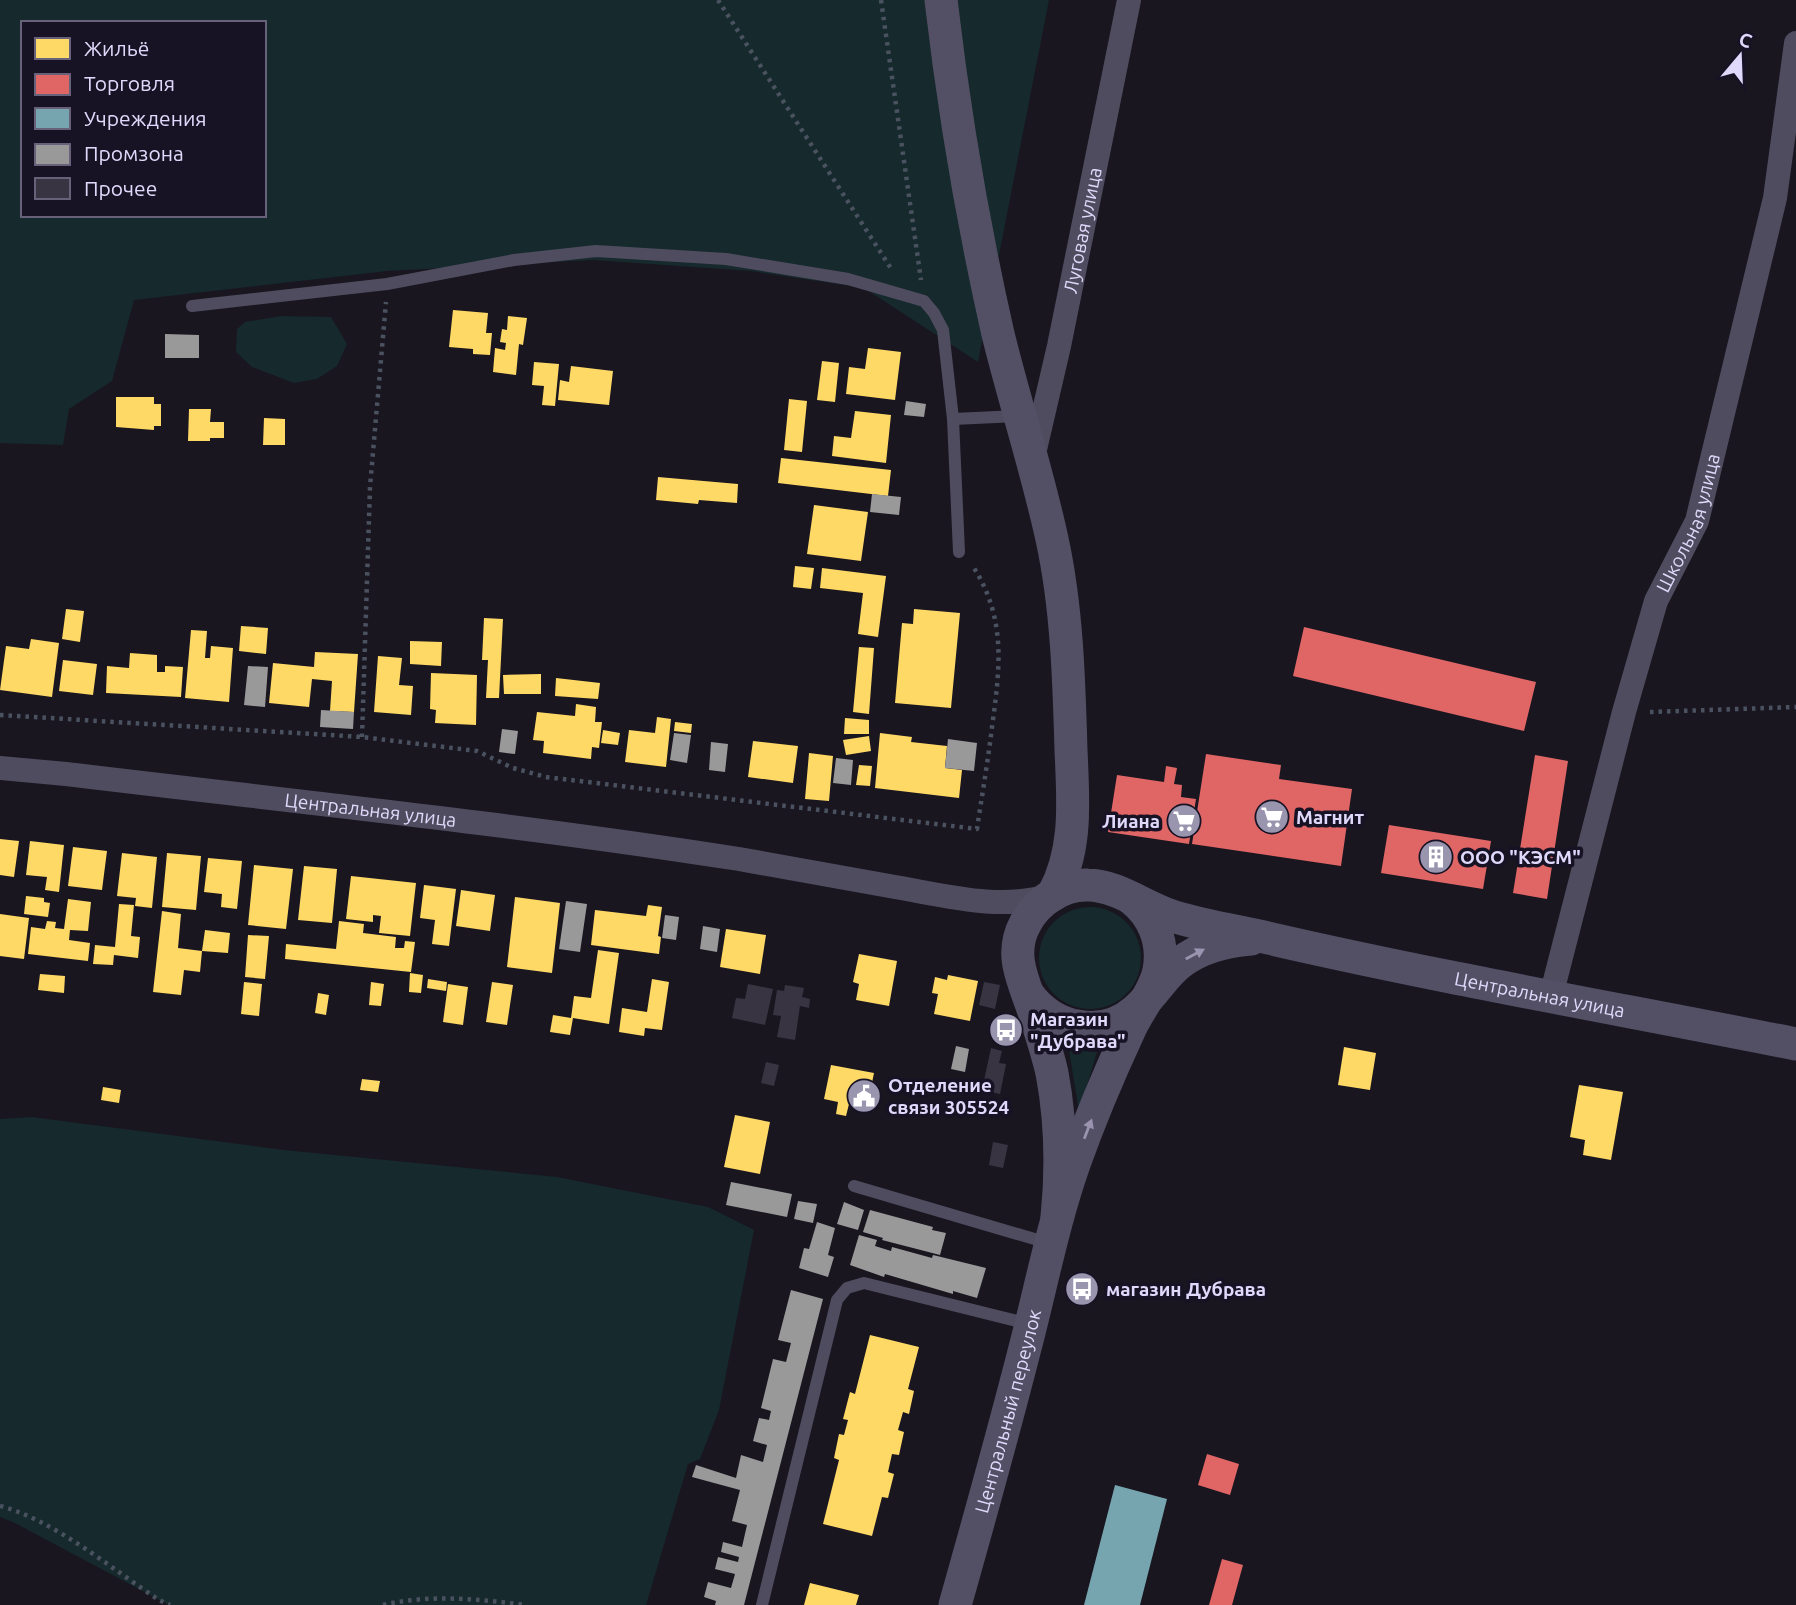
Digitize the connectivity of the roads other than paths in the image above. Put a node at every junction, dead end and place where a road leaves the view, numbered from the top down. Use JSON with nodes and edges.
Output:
{"nodes":[{"id":1,"x":940,"y":0,"type":"edge"},
{"id":2,"x":1129,"y":0,"type":"edge"},
{"id":3,"x":1796,"y":43,"type":"edge"},
{"id":4,"x":192,"y":306,"type":"dead end"},
{"id":5,"x":1020,"y":416,"type":"junction"},
{"id":6,"x":953,"y":419,"type":"junction"},
{"id":7,"x":1033,"y":459,"type":"junction"},
{"id":8,"x":960,"y":552,"type":"road end"},
{"id":9,"x":0,"y":768,"type":"edge"},
{"id":10,"x":1073,"y":810,"type":"junction"},
{"id":11,"x":1053,"y":895,"type":"junction"},
{"id":12,"x":968,"y":900,"type":"junction"},
{"id":13,"x":1135,"y":901,"type":"junction"},
{"id":14,"x":1284,"y":942,"type":"junction"},
{"id":15,"x":1017,"y":951,"type":"junction"},
{"id":16,"x":1027,"y":993,"type":"junction"},
{"id":17,"x":1550,"y":996,"type":"junction"},
{"id":18,"x":1146,"y":1000,"type":"junction"},
{"id":19,"x":1796,"y":1044,"type":"edge"},
{"id":20,"x":853,"y":1186,"type":"dead end"},
{"id":21,"x":1054,"y":1230,"type":"junction"},
{"id":22,"x":1031,"y":1325,"type":"junction"},
{"id":23,"x":762,"y":1605,"type":"edge"},
{"id":24,"x":956,"y":1605,"type":"edge"}],
"edges":[{"from":1,"to":5,"type":"main road"},
{"from":2,"to":7,"type":"street","name":"Луговая улица"},
{"from":3,"to":17,"type":"street","name":"Школьная улица"},
{"from":4,"to":6,"type":"lane"},
{"from":5,"to":6,"type":"lane"},
{"from":5,"to":7,"type":"main road"},
{"from":6,"to":8,"type":"lane"},
{"from":7,"to":10,"type":"main road"},
{"from":9,"to":12,"type":"street","name":"Центральная улица"},
{"from":10,"to":11,"type":"main road"},
{"from":10,"to":13,"type":"main road"},
{"from":11,"to":12,"type":"street"},
{"from":11,"to":13,"type":"main road"},
{"from":11,"to":15,"type":"main road"},
{"from":12,"to":15,"type":"street"},
{"from":13,"to":14,"type":"main road"},
{"from":13,"to":18,"type":"main road"},
{"from":14,"to":17,"type":"main road","name":"Центральная улица"},
{"from":18,"to":14,"type":"main road","one_way":true},
{"from":15,"to":16,"type":"main road"},
{"from":16,"to":18,"type":"main road"},
{"from":16,"to":21,"type":"main road"},
{"from":17,"to":19,"type":"main road","name":"Центральная улица"},
{"from":21,"to":18,"type":"main road","one_way":true},
{"from":20,"to":21,"type":"lane"},
{"from":21,"to":22,"type":"main road","name":"Центральный переулок"},
{"from":22,"to":23,"type":"lane"},
{"from":22,"to":24,"type":"main road","name":"Центральный переулок"}]}
